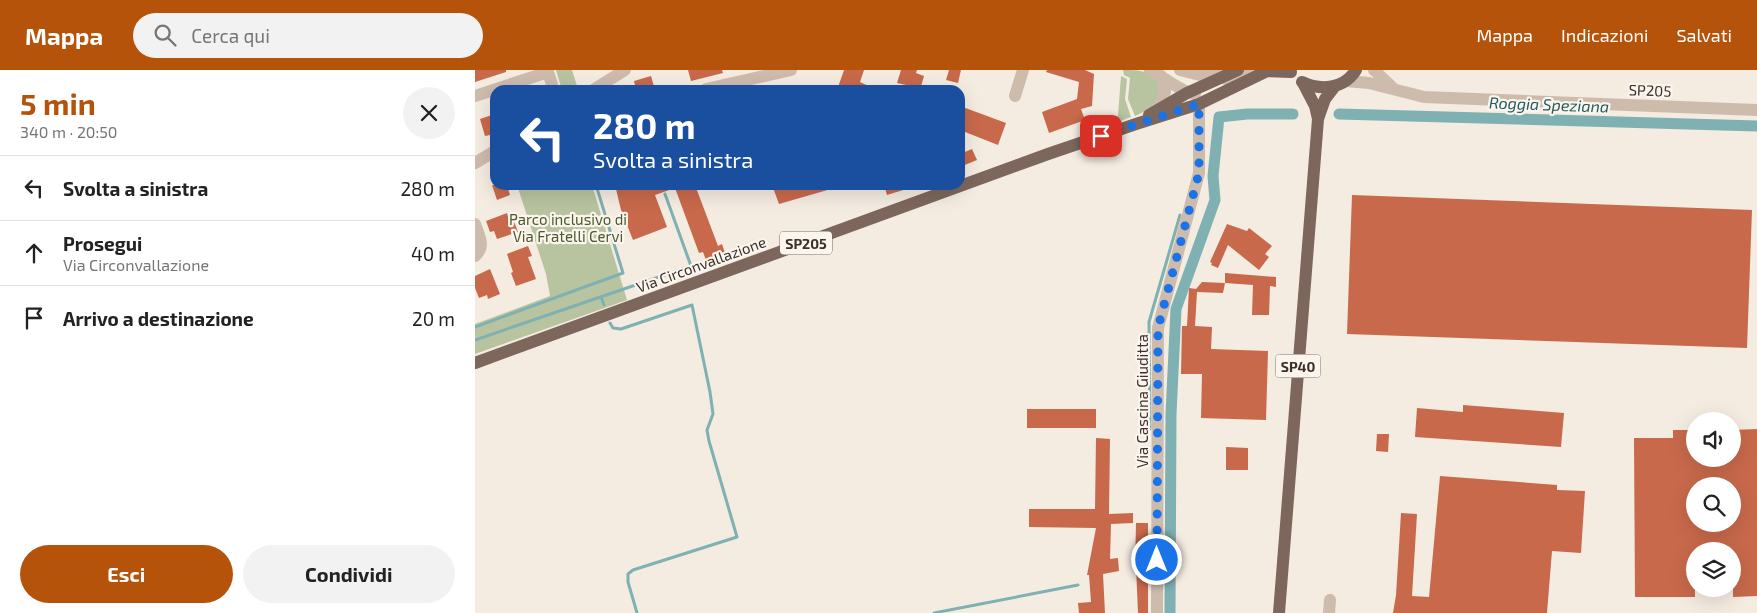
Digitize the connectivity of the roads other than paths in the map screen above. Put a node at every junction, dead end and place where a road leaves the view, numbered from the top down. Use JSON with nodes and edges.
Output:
{"nodes":[{"id":1,"x":625,"y":70,"type":"edge"},
{"id":2,"x":791,"y":70,"type":"edge"},
{"id":3,"x":1023,"y":70,"type":"edge"},
{"id":4,"x":1150,"y":70,"type":"edge"},
{"id":5,"x":1180,"y":70,"type":"edge"},
{"id":6,"x":1223,"y":70,"type":"edge"},
{"id":7,"x":1238,"y":70,"type":"edge"},
{"id":8,"x":1261,"y":70,"type":"edge"},
{"id":9,"x":1356,"y":70,"type":"edge"},
{"id":10,"x":1374,"y":70,"type":"edge"},
{"id":11,"x":1290,"y":71,"type":"edge"},
{"id":12,"x":1161,"y":76,"type":"junction"},
{"id":13,"x":1303,"y":83,"type":"junction"},
{"id":14,"x":1341,"y":84,"type":"junction"},
{"id":15,"x":508,"y":85,"type":"edge"},
{"id":16,"x":552,"y":85,"type":"edge"},
{"id":17,"x":601,"y":85,"type":"edge"},
{"id":18,"x":724,"y":85,"type":"edge"},
{"id":19,"x":1393,"y":88,"type":"junction"},
{"id":20,"x":490,"y":91,"type":"edge"},
{"id":21,"x":1187,"y":93,"type":"junction"},
{"id":22,"x":475,"y":96,"type":"edge"},
{"id":23,"x":1015,"y":96,"type":"dead end"},
{"id":24,"x":1199,"y":104,"type":"junction"},
{"id":25,"x":1159,"y":108,"type":"junction"},
{"id":26,"x":1757,"y":110,"type":"edge"},
{"id":27,"x":1318,"y":119,"type":"junction"},
{"id":28,"x":1136,"y":124,"type":"junction"},
{"id":29,"x":490,"y":153,"type":"edge"},
{"id":30,"x":475,"y":163,"type":"edge"},
{"id":31,"x":965,"y":184,"type":"edge"},
{"id":32,"x":949,"y":190,"type":"edge"},
{"id":33,"x":475,"y":224,"type":"edge"},
{"id":34,"x":475,"y":256,"type":"edge"},
{"id":35,"x":475,"y":363,"type":"edge"},
{"id":36,"x":1157,"y":613,"type":"edge"},
{"id":37,"x":1279,"y":613,"type":"edge"}],
"edges":[{"from":1,"to":17,"type":"street"},
{"from":2,"to":18,"type":"street"},
{"from":3,"to":23,"type":"street"},
{"from":4,"to":12,"type":"street"},
{"from":5,"to":6,"type":"street"},
{"from":7,"to":21,"type":"main road","number":"SP205"},
{"from":8,"to":11,"type":"main road","number":"SP205"},
{"from":8,"to":21,"type":"street"},
{"from":8,"to":24,"type":"main road","number":"SP205"},
{"from":9,"to":14,"type":"main road","number":"SP40"},
{"from":10,"to":19,"type":"street"},
{"from":11,"to":13,"type":"main road","number":"SP40"},
{"from":12,"to":21,"type":"street"},
{"from":12,"to":25,"type":"street"},
{"from":13,"to":14,"type":"main road"},
{"from":13,"to":27,"type":"main road","number":"SP40"},
{"from":14,"to":19,"type":"street","name":"SP205"},
{"from":14,"to":27,"type":"main road","number":"SP40"},
{"from":15,"to":16,"type":"street"},
{"from":19,"to":26,"type":"street","name":"SP205"},
{"from":20,"to":22,"type":"street"},
{"from":21,"to":25,"type":"main road","number":"SP205"},
{"from":24,"to":28,"type":"main road","number":"SP205"},
{"from":24,"to":36,"type":"street","name":"Via Cascina Giuditta"},
{"from":25,"to":28,"type":"main road","number":"SP205"},
{"from":27,"to":37,"type":"main road","number":"SP40"},
{"from":28,"to":31,"type":"main road","name":"Via Circonvallazione","number":"SP205"},
{"from":29,"to":30,"type":"street"},
{"from":32,"to":35,"type":"main road","name":"Via Circonvallazione","number":"SP205"},
{"from":33,"to":34,"type":"street"}]}
